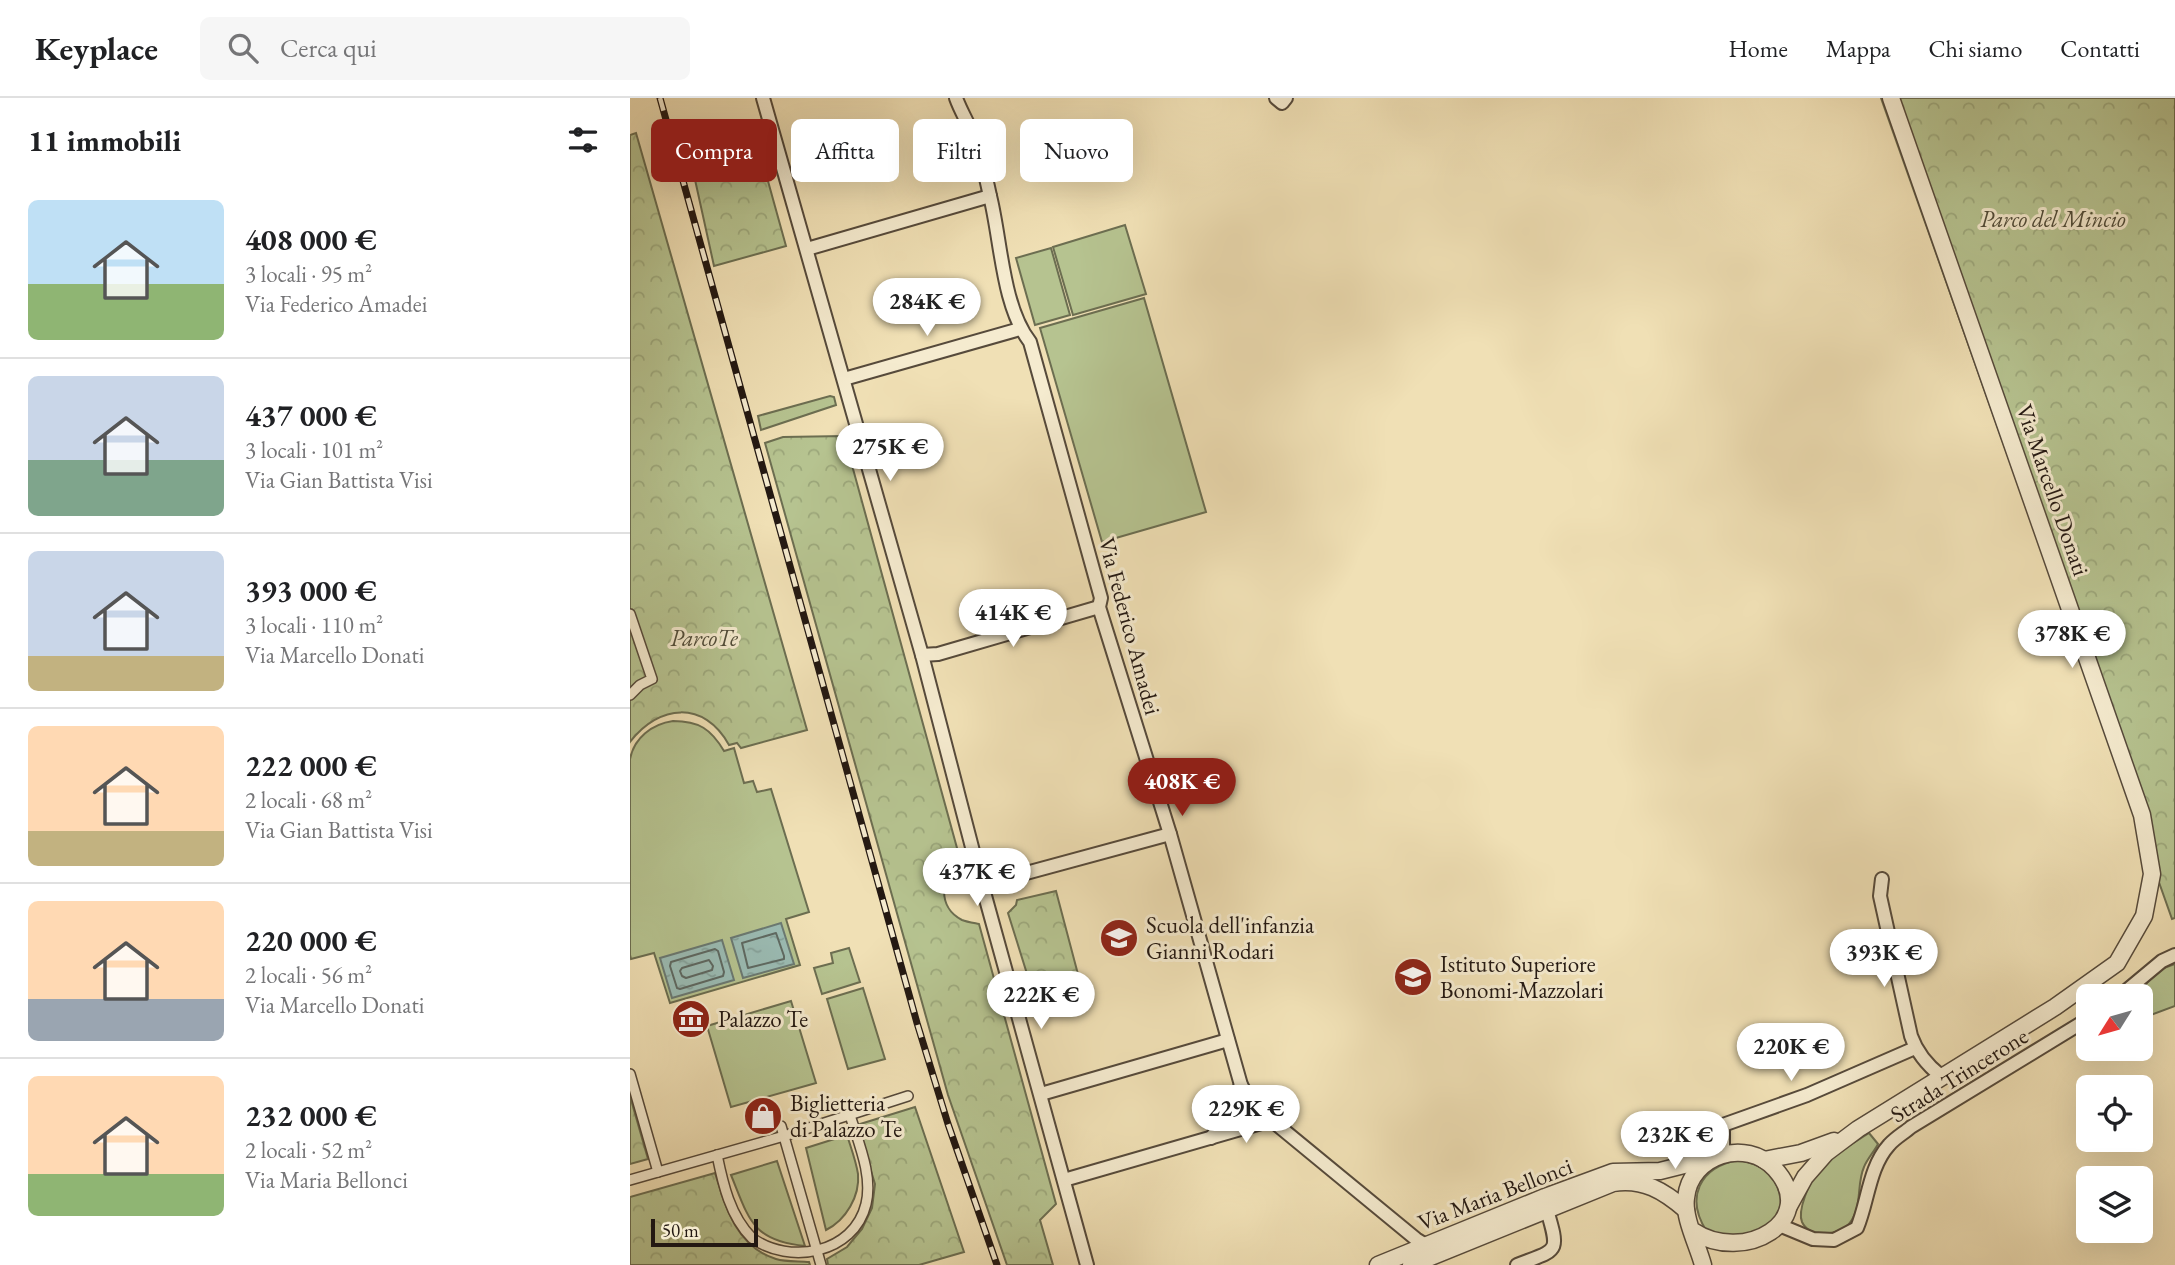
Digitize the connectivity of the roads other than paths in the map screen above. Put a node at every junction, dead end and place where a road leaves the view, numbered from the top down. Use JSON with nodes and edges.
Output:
{"nodes":[{"id":1,"x":763,"y":98,"type":"edge"},
{"id":2,"x":956,"y":98,"type":"edge"},
{"id":3,"x":1276,"y":98,"type":"edge"},
{"id":4,"x":1286,"y":98,"type":"edge"},
{"id":5,"x":1891,"y":98,"type":"edge"},
{"id":6,"x":990,"y":196,"type":"junction"},
{"id":7,"x":807,"y":250,"type":"junction"},
{"id":8,"x":1020,"y":329,"type":"junction"},
{"id":9,"x":844,"y":379,"type":"junction"},
{"id":10,"x":1099,"y":607,"type":"junction"},
{"id":11,"x":630,"y":614,"type":"edge"},
{"id":12,"x":922,"y":655,"type":"junction"},
{"id":13,"x":630,"y":695,"type":"edge"},
{"id":14,"x":1170,"y":834,"type":"junction"},
{"id":15,"x":1882,"y":879,"type":"dead end"},
{"id":16,"x":985,"y":884,"type":"junction"},
{"id":17,"x":2175,"y":955,"type":"edge"},
{"id":18,"x":2134,"y":984,"type":"edge"},
{"id":19,"x":2076,"y":1026,"type":"edge"},
{"id":20,"x":1228,"y":1040,"type":"junction"},
{"id":21,"x":1916,"y":1048,"type":"junction"},
{"id":22,"x":630,"y":1074,"type":"edge"},
{"id":23,"x":1941,"y":1076,"type":"junction"},
{"id":24,"x":1241,"y":1084,"type":"junction"},
{"id":25,"x":1041,"y":1094,"type":"junction"},
{"id":26,"x":908,"y":1096,"type":"dead end"},
{"id":27,"x":850,"y":1115,"type":"junction"},
{"id":28,"x":1272,"y":1120,"type":"junction"},
{"id":29,"x":1858,"y":1129,"type":"junction"},
{"id":30,"x":783,"y":1131,"type":"junction"},
{"id":31,"x":1210,"y":1139,"type":"junction"},
{"id":32,"x":716,"y":1155,"type":"junction"},
{"id":33,"x":1718,"y":1156,"type":"junction"},
{"id":34,"x":1764,"y":1160,"type":"junction"},
{"id":35,"x":658,"y":1172,"type":"junction"},
{"id":36,"x":630,"y":1180,"type":"edge"},
{"id":37,"x":1064,"y":1180,"type":"junction"},
{"id":38,"x":1789,"y":1206,"type":"junction"},
{"id":39,"x":1547,"y":1210,"type":"junction"},
{"id":40,"x":1686,"y":1210,"type":"junction"},
{"id":41,"x":1784,"y":1227,"type":"junction"},
{"id":42,"x":1693,"y":1231,"type":"junction"},
{"id":43,"x":1473,"y":1241,"type":"junction"},
{"id":44,"x":1425,"y":1246,"type":"junction"},
{"id":45,"x":820,"y":1260,"type":"edge"},
{"id":46,"x":1087,"y":1265,"type":"edge"},
{"id":47,"x":1378,"y":1265,"type":"edge"},
{"id":48,"x":1411,"y":1265,"type":"edge"},
{"id":49,"x":1517,"y":1265,"type":"edge"},
{"id":50,"x":1703,"y":1265,"type":"edge"}],
"edges":[{"from":1,"to":7,"type":"street"},
{"from":2,"to":6,"type":"street","name":"Via Federico Amadei"},
{"from":3,"to":4,"type":"street"},
{"from":5,"to":23,"type":"street","name":"Via Marcello Donati"},
{"from":6,"to":7,"type":"street"},
{"from":6,"to":8,"type":"street","name":"Via Federico Amadei"},
{"from":7,"to":9,"type":"street"},
{"from":8,"to":9,"type":"street"},
{"from":8,"to":10,"type":"street","name":"Via Federico Amadei"},
{"from":9,"to":12,"type":"street"},
{"from":10,"to":12,"type":"street"},
{"from":10,"to":14,"type":"street","name":"Via Federico Amadei"},
{"from":11,"to":13,"type":"street"},
{"from":12,"to":16,"type":"street"},
{"from":14,"to":16,"type":"street"},
{"from":14,"to":20,"type":"street","name":"Via Federico Amadei"},
{"from":15,"to":21,"type":"street"},
{"from":16,"to":25,"type":"street"},
{"from":17,"to":18,"type":"street"},
{"from":19,"to":41,"type":"street","name":"Strada Trincerone"},
{"from":20,"to":24,"type":"street","name":"Via Federico Amadei"},
{"from":20,"to":25,"type":"street"},
{"from":21,"to":23,"type":"street"},
{"from":21,"to":33,"type":"street"},
{"from":22,"to":35,"type":"street"},
{"from":23,"to":29,"type":"street","name":"Via Marcello Donati"},
{"from":24,"to":28,"type":"street","name":"Via Federico Amadei"},
{"from":24,"to":31,"type":"street"},
{"from":25,"to":37,"type":"street"},
{"from":26,"to":27,"type":"street"},
{"from":27,"to":30,"type":"street"},
{"from":27,"to":45,"type":"street"},
{"from":28,"to":31,"type":"street"},
{"from":28,"to":44,"type":"street","name":"Via Federico Amadei"},
{"from":29,"to":34,"type":"street","name":"Via Marcello Donati"},
{"from":29,"to":38,"type":"street","name":"Via Marcello Donati"},
{"from":30,"to":32,"type":"street"},
{"from":30,"to":45,"type":"street"},
{"from":31,"to":37,"type":"street"},
{"from":32,"to":35,"type":"street"},
{"from":32,"to":45,"type":"street"},
{"from":33,"to":34,"type":"street","name":"Via Marcello Donati"},
{"from":33,"to":40,"type":"street"},
{"from":33,"to":44,"type":"street","name":"Via Maria Bellonci"},
{"from":34,"to":38,"type":"street"},
{"from":35,"to":36,"type":"street"},
{"from":37,"to":46,"type":"street"},
{"from":38,"to":41,"type":"street","name":"Via Marcello Donati"},
{"from":39,"to":40,"type":"street","name":"Via Maria Bellonci"},
{"from":39,"to":43,"type":"street","name":"Via Maria Bellonci"},
{"from":39,"to":49,"type":"street"},
{"from":40,"to":42,"type":"street"},
{"from":41,"to":42,"type":"street"},
{"from":42,"to":50,"type":"street"},
{"from":43,"to":44,"type":"street"},
{"from":43,"to":48,"type":"street","name":"Via Maria Bellonci"},
{"from":44,"to":47,"type":"street","name":"Via Maria Bellonci"}]}
